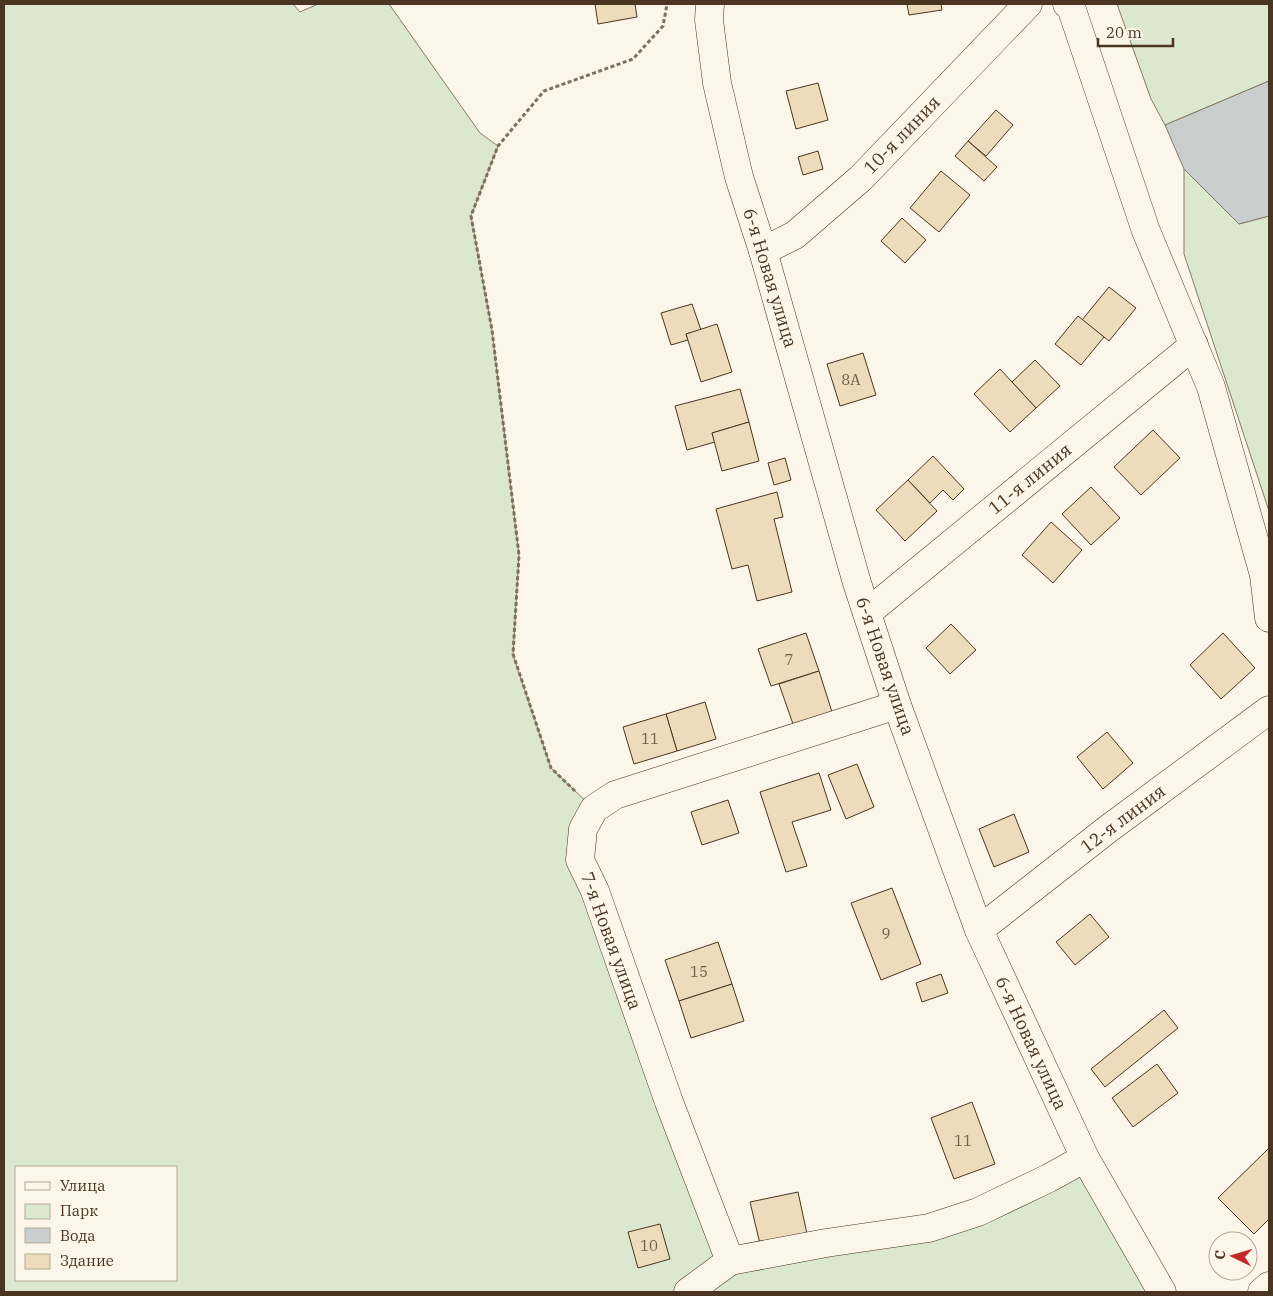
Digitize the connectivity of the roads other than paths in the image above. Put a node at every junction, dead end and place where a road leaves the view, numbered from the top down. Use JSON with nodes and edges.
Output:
{"nodes":[{"id":1,"x":710,"y":4,"type":"edge"},
{"id":2,"x":1028,"y":4,"type":"edge"},
{"id":3,"x":1069,"y":5,"type":"edge"},
{"id":4,"x":763,"y":251,"type":"junction"},
{"id":5,"x":1194,"y":346,"type":"junction"},
{"id":6,"x":867,"y":613,"type":"junction"},
{"id":7,"x":1269,"y":618,"type":"edge"},
{"id":8,"x":897,"y":705,"type":"junction"},
{"id":9,"x":1269,"y":710,"type":"edge"},
{"id":10,"x":979,"y":930,"type":"junction"},
{"id":11,"x":1085,"y":1158,"type":"junction"},
{"id":12,"x":730,"y":1262,"type":"junction"},
{"id":13,"x":1269,"y":1286,"type":"edge"},
{"id":14,"x":688,"y":1292,"type":"edge"},
{"id":15,"x":1162,"y":1292,"type":"edge"},
{"id":16,"x":1262,"y":1292,"type":"edge"}],
"edges":[{"from":1,"to":4,"type":"street","name":"6-я Новая улица"},
{"from":2,"to":4,"type":"street","name":"10-я линия"},
{"from":3,"to":5,"type":"street"},
{"from":4,"to":6,"type":"street","name":"6-я Новая улица"},
{"from":5,"to":6,"type":"street","name":"11-я линия"},
{"from":5,"to":7,"type":"street"},
{"from":6,"to":8,"type":"street","name":"6-я Новая улица"},
{"from":8,"to":10,"type":"street","name":"6-я Новая улица"},
{"from":8,"to":12,"type":"street","name":"7-я Новая улица"},
{"from":9,"to":10,"type":"street","name":"12-я линия"},
{"from":10,"to":11,"type":"street","name":"6-я Новая улица"},
{"from":11,"to":12,"type":"street"},
{"from":11,"to":15,"type":"street","name":"6-я Новая улица"},
{"from":12,"to":14,"type":"street"},
{"from":13,"to":16,"type":"street"}]}
